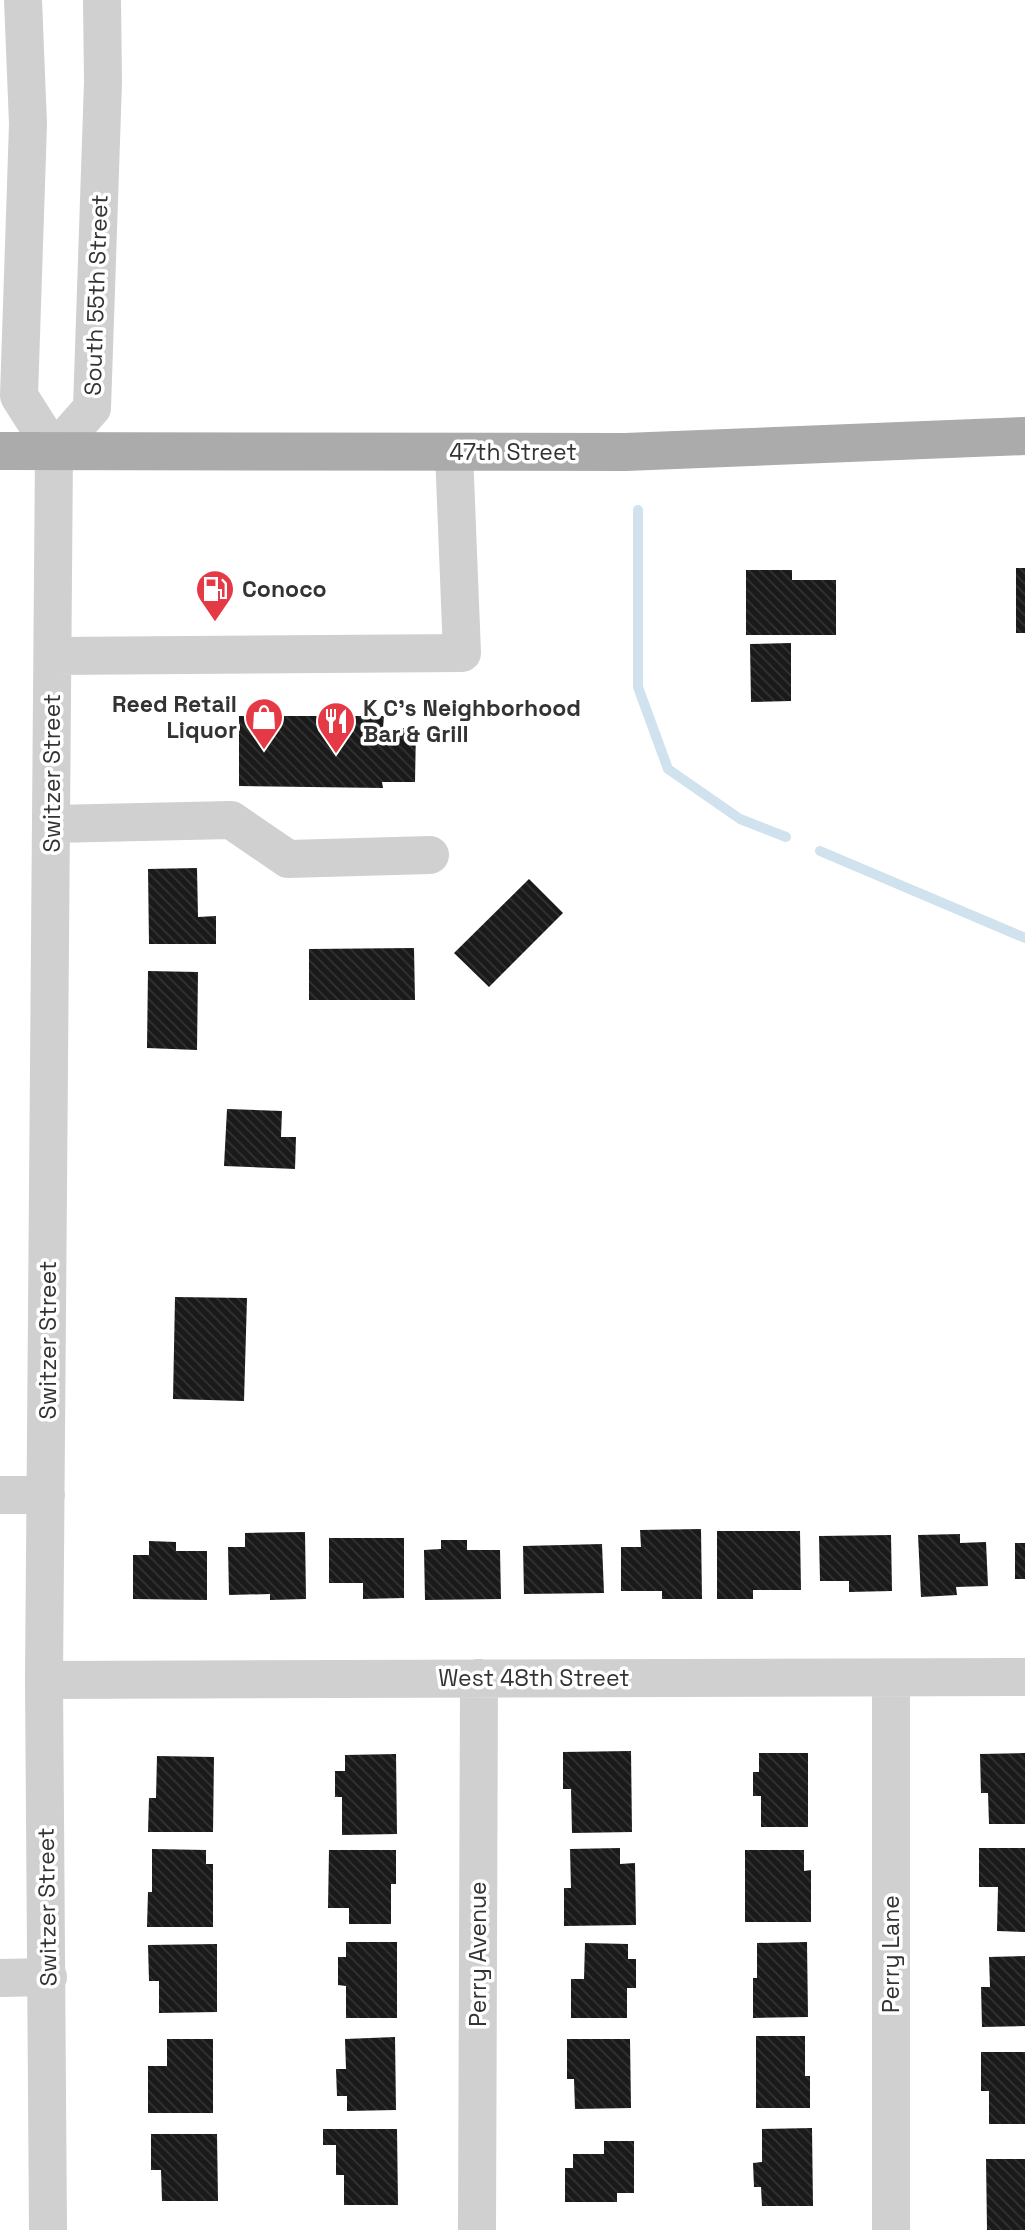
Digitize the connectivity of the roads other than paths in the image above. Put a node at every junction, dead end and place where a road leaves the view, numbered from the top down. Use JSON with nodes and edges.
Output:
{"nodes":[{"id":1,"x":23,"y":0,"type":"edge"},
{"id":2,"x":102,"y":0,"type":"edge"},
{"id":3,"x":1025,"y":436,"type":"edge"},
{"id":4,"x":0,"y":451,"type":"edge"},
{"id":5,"x":54,"y":451,"type":"junction"},
{"id":6,"x":454,"y":452,"type":"junction"},
{"id":7,"x":53,"y":656,"type":"junction"},
{"id":8,"x":52,"y":824,"type":"junction"},
{"id":9,"x":430,"y":855,"type":"dead end"},
{"id":10,"x":0,"y":1495,"type":"edge"},
{"id":11,"x":46,"y":1495,"type":"junction"},
{"id":12,"x":1025,"y":1677,"type":"edge"},
{"id":13,"x":479,"y":1678,"type":"junction"},
{"id":14,"x":891,"y":1678,"type":"junction"},
{"id":15,"x":44,"y":1680,"type":"junction"},
{"id":16,"x":48,"y":1977,"type":"junction"},
{"id":17,"x":0,"y":1978,"type":"edge"},
{"id":18,"x":48,"y":2230,"type":"edge"},
{"id":19,"x":477,"y":2230,"type":"edge"},
{"id":20,"x":891,"y":2230,"type":"edge"}],
"edges":[{"from":1,"to":5,"type":"street"},
{"from":2,"to":5,"type":"street","name":"South 55th Street"},
{"from":3,"to":6,"type":"main road","name":"47th Street"},
{"from":4,"to":5,"type":"main road","name":"47th Street"},
{"from":5,"to":6,"type":"main road","name":"47th Street"},
{"from":5,"to":7,"type":"street","name":"Switzer Street"},
{"from":6,"to":7,"type":"street"},
{"from":7,"to":8,"type":"street","name":"Switzer Street"},
{"from":8,"to":9,"type":"street"},
{"from":8,"to":11,"type":"street","name":"Switzer Street"},
{"from":10,"to":11,"type":"street"},
{"from":11,"to":15,"type":"street","name":"Switzer Street"},
{"from":12,"to":14,"type":"street","name":"West 48th Street"},
{"from":13,"to":14,"type":"street","name":"West 48th Street"},
{"from":13,"to":15,"type":"street","name":"West 48th Street"},
{"from":13,"to":19,"type":"street","name":"Perry Avenue"},
{"from":14,"to":20,"type":"street","name":"Perry Lane"},
{"from":15,"to":16,"type":"street","name":"Switzer Street"},
{"from":16,"to":17,"type":"street"},
{"from":16,"to":18,"type":"street","name":"Switzer Street"}]}
